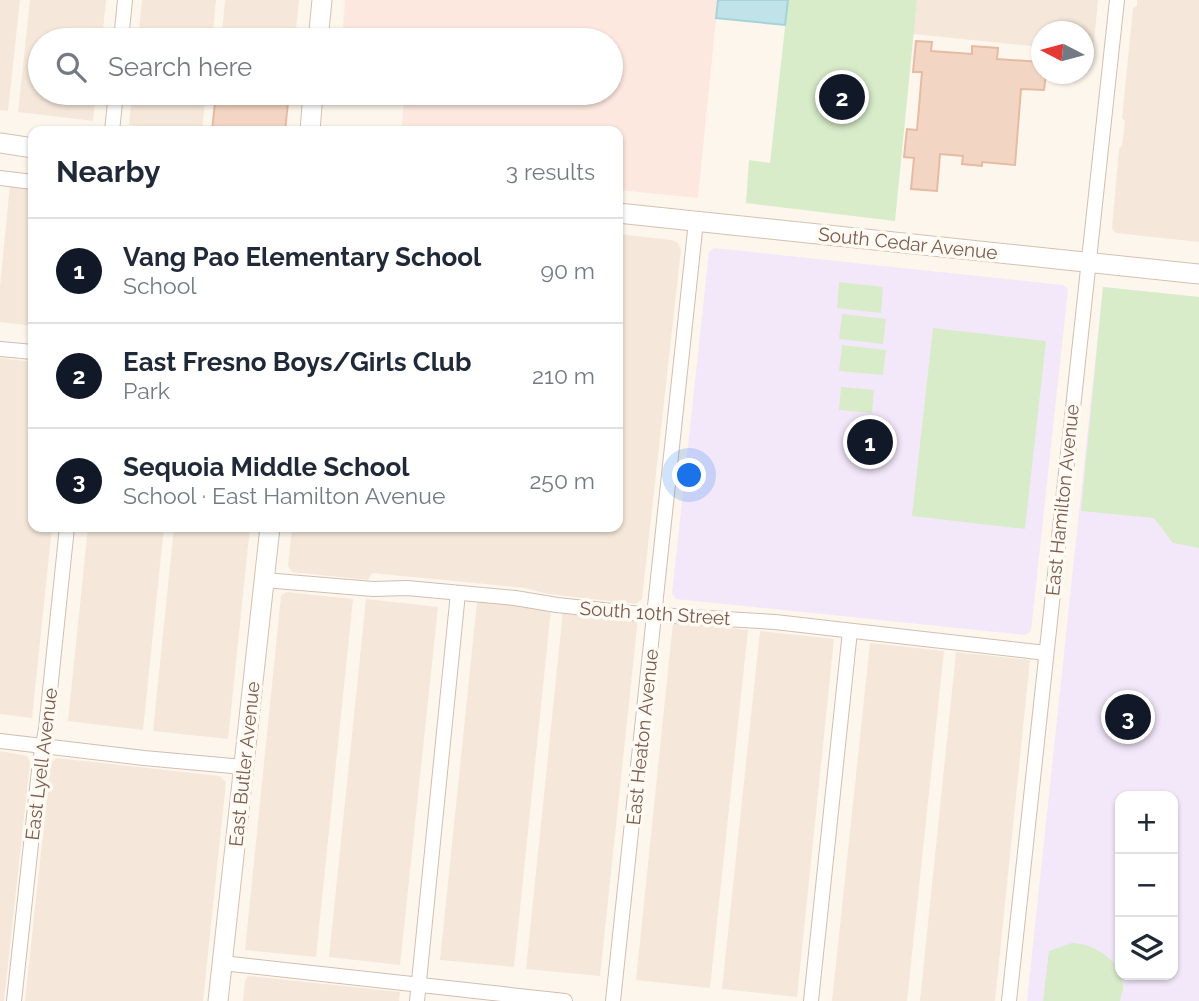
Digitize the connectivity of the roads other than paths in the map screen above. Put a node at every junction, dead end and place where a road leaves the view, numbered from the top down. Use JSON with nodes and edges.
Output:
{"nodes":[{"id":1,"x":125,"y":0,"type":"edge"},
{"id":2,"x":322,"y":0,"type":"edge"},
{"id":3,"x":1117,"y":0,"type":"edge"},
{"id":4,"x":122,"y":28,"type":"edge"},
{"id":5,"x":319,"y":28,"type":"edge"},
{"id":6,"x":115,"y":105,"type":"edge"},
{"id":7,"x":312,"y":105,"type":"edge"},
{"id":8,"x":113,"y":126,"type":"edge"},
{"id":9,"x":310,"y":126,"type":"edge"},
{"id":10,"x":0,"y":144,"type":"edge"},
{"id":11,"x":28,"y":147,"type":"edge"},
{"id":12,"x":0,"y":178,"type":"edge"},
{"id":13,"x":28,"y":181,"type":"edge"},
{"id":14,"x":623,"y":214,"type":"edge"},
{"id":15,"x":696,"y":221,"type":"junction"},
{"id":16,"x":1088,"y":262,"type":"junction"},
{"id":17,"x":1199,"y":274,"type":"edge"},
{"id":18,"x":0,"y":349,"type":"edge"},
{"id":19,"x":28,"y":352,"type":"edge"},
{"id":20,"x":66,"y":532,"type":"edge"},
{"id":21,"x":269,"y":532,"type":"edge"},
{"id":22,"x":264,"y":580,"type":"junction"},
{"id":23,"x":458,"y":593,"type":"junction"},
{"id":24,"x":655,"y":615,"type":"junction"},
{"id":25,"x":850,"y":631,"type":"junction"},
{"id":26,"x":1046,"y":653,"type":"junction"},
{"id":27,"x":0,"y":741,"type":"edge"},
{"id":28,"x":43,"y":746,"type":"junction"},
{"id":29,"x":243,"y":768,"type":"junction"},
{"id":30,"x":222,"y":963,"type":"junction"},
{"id":31,"x":419,"y":984,"type":"junction"},
{"id":32,"x":14,"y":1001,"type":"edge"},
{"id":33,"x":218,"y":1001,"type":"edge"},
{"id":34,"x":417,"y":1001,"type":"edge"},
{"id":35,"x":565,"y":1001,"type":"edge"},
{"id":36,"x":613,"y":1001,"type":"edge"},
{"id":37,"x":811,"y":1001,"type":"edge"},
{"id":38,"x":1009,"y":1001,"type":"edge"}],
"edges":[{"from":1,"to":4,"type":"street"},
{"from":2,"to":5,"type":"main road"},
{"from":3,"to":16,"type":"street","name":"East Hamilton Avenue"},
{"from":6,"to":8,"type":"street"},
{"from":7,"to":9,"type":"main road"},
{"from":10,"to":11,"type":"main road"},
{"from":12,"to":13,"type":"street"},
{"from":14,"to":15,"type":"main road","name":"South Cedar Avenue"},
{"from":15,"to":16,"type":"main road","name":"South Cedar Avenue"},
{"from":15,"to":24,"type":"street","name":"East Heaton Avenue"},
{"from":16,"to":17,"type":"main road","name":"South Cedar Avenue"},
{"from":16,"to":26,"type":"street","name":"East Hamilton Avenue"},
{"from":18,"to":19,"type":"street"},
{"from":20,"to":28,"type":"street","name":"East Lyell Avenue"},
{"from":21,"to":22,"type":"main road","name":"East Butler Avenue"},
{"from":22,"to":23,"type":"street","name":"South 10th Street"},
{"from":22,"to":29,"type":"main road","name":"East Butler Avenue"},
{"from":23,"to":24,"type":"street","name":"South 10th Street"},
{"from":23,"to":31,"type":"street"},
{"from":24,"to":25,"type":"street","name":"South 10th Street"},
{"from":24,"to":36,"type":"street","name":"East Heaton Avenue"},
{"from":25,"to":26,"type":"street","name":"South 10th Street"},
{"from":25,"to":37,"type":"street"},
{"from":26,"to":38,"type":"street","name":"East Hamilton Avenue"},
{"from":27,"to":28,"type":"street"},
{"from":28,"to":29,"type":"street"},
{"from":28,"to":32,"type":"street","name":"East Lyell Avenue"},
{"from":29,"to":30,"type":"main road","name":"East Butler Avenue"},
{"from":30,"to":31,"type":"street"},
{"from":30,"to":33,"type":"main road","name":"East Butler Avenue"},
{"from":31,"to":34,"type":"street"},
{"from":31,"to":35,"type":"street"}]}
